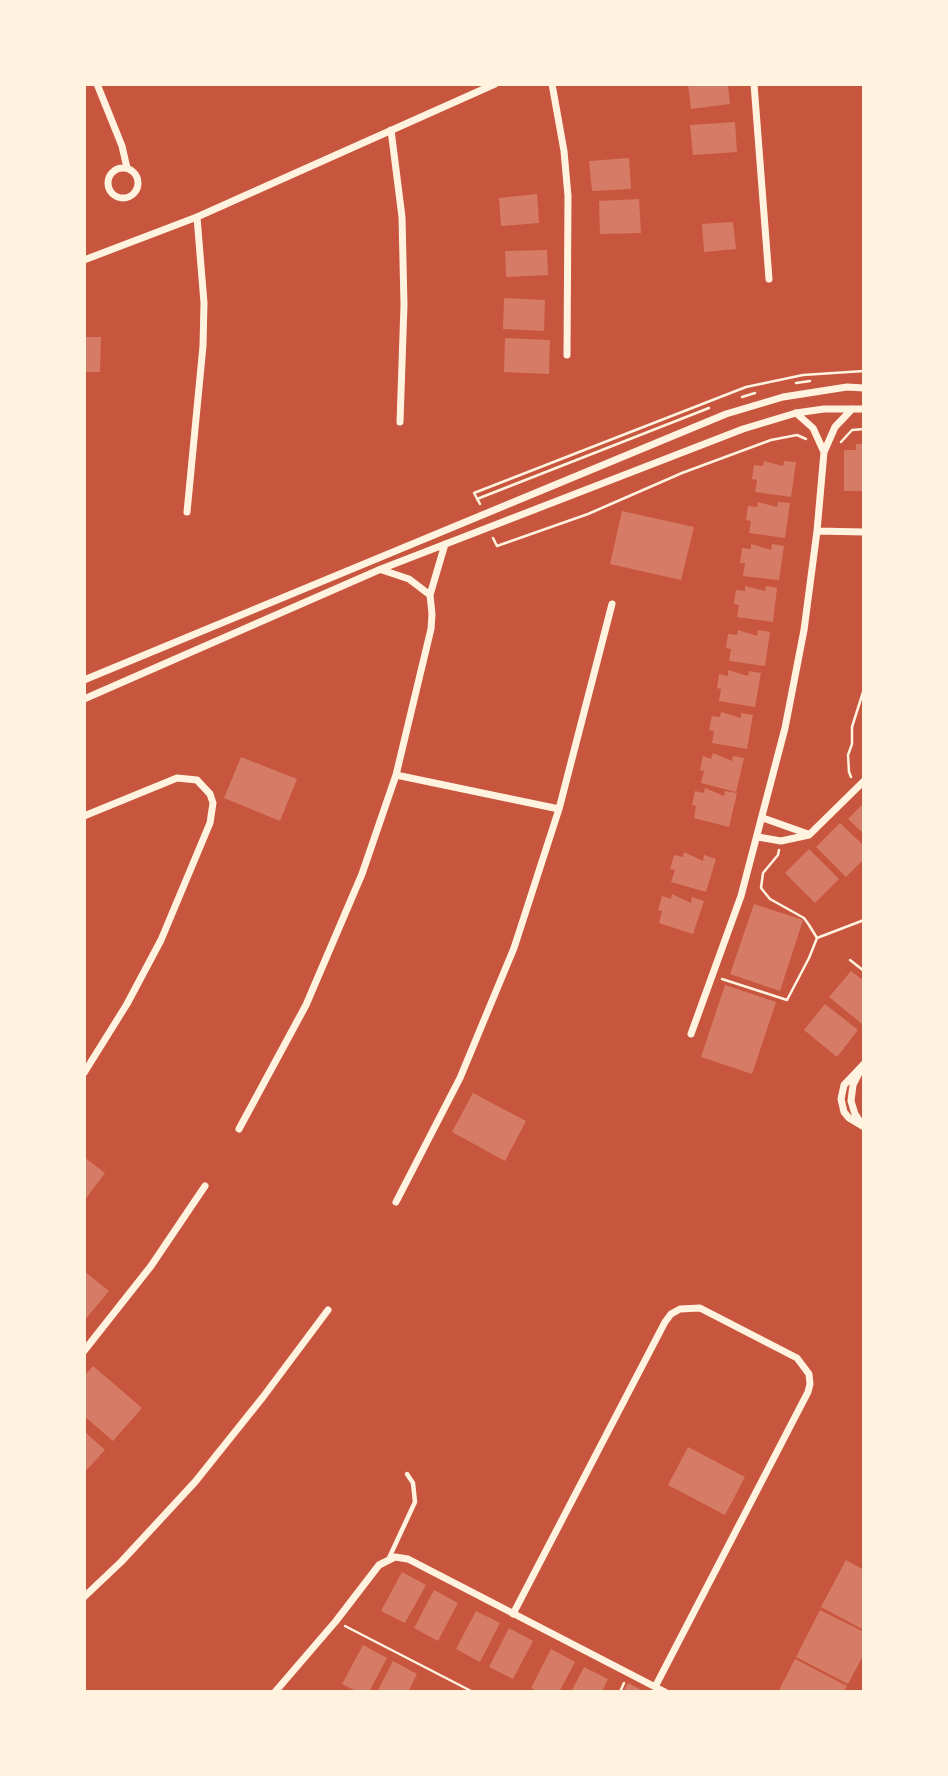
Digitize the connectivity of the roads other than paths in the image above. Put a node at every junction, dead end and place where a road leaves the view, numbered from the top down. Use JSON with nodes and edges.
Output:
{"nodes":[{"id":1,"x":97,"y":84,"type":"edge"},
{"id":2,"x":495,"y":84,"type":"edge"},
{"id":3,"x":552,"y":84,"type":"edge"},
{"id":4,"x":754,"y":84,"type":"edge"},
{"id":5,"x":391,"y":130,"type":"junction"},
{"id":6,"x":127,"y":168,"type":"junction"},
{"id":7,"x":197,"y":217,"type":"junction"},
{"id":8,"x":84,"y":260,"type":"edge"},
{"id":9,"x":768,"y":279,"type":"dead end"},
{"id":10,"x":567,"y":355,"type":"dead end"},
{"id":11,"x":864,"y":388,"type":"edge"},
{"id":12,"x":852,"y":409,"type":"junction"},
{"id":13,"x":864,"y":409,"type":"edge"},
{"id":14,"x":796,"y":413,"type":"junction"},
{"id":15,"x":400,"y":422,"type":"dead end"},
{"id":16,"x":824,"y":452,"type":"junction"},
{"id":17,"x":187,"y":512,"type":"dead end"},
{"id":18,"x":817,"y":531,"type":"junction"},
{"id":19,"x":864,"y":532,"type":"edge"},
{"id":20,"x":445,"y":544,"type":"junction"},
{"id":21,"x":381,"y":569,"type":"junction"},
{"id":22,"x":430,"y":595,"type":"junction"},
{"id":23,"x":612,"y":604,"type":"dead end"},
{"id":24,"x":84,"y":680,"type":"edge"},
{"id":25,"x":84,"y":699,"type":"edge"},
{"id":26,"x":396,"y":775,"type":"junction"},
{"id":27,"x":864,"y":781,"type":"edge"},
{"id":28,"x":559,"y":808,"type":"junction"},
{"id":29,"x":84,"y":816,"type":"edge"},
{"id":30,"x":763,"y":818,"type":"junction"},
{"id":31,"x":809,"y":835,"type":"junction"},
{"id":32,"x":758,"y":837,"type":"junction"},
{"id":33,"x":691,"y":1034,"type":"dead end"},
{"id":34,"x":863,"y":1065,"type":"edge"},
{"id":35,"x":84,"y":1073,"type":"edge"},
{"id":36,"x":863,"y":1126,"type":"edge"},
{"id":37,"x":239,"y":1129,"type":"dead end"},
{"id":38,"x":205,"y":1186,"type":"dead end"},
{"id":39,"x":396,"y":1202,"type":"dead end"},
{"id":40,"x":328,"y":1310,"type":"dead end"},
{"id":41,"x":84,"y":1351,"type":"edge"},
{"id":42,"x":407,"y":1474,"type":"dead end"},
{"id":43,"x":388,"y":1559,"type":"junction"},
{"id":44,"x":84,"y":1597,"type":"edge"},
{"id":45,"x":513,"y":1614,"type":"junction"},
{"id":46,"x":655,"y":1687,"type":"junction"},
{"id":47,"x":280,"y":1691,"type":"edge"},
{"id":48,"x":665,"y":1692,"type":"edge"}],
"edges":[{"from":1,"to":6,"type":"street"},
{"from":2,"to":5,"type":"street"},
{"from":3,"to":10,"type":"street"},
{"from":4,"to":9,"type":"street"},
{"from":5,"to":7,"type":"street"},
{"from":5,"to":15,"type":"street"},
{"from":6,"to":6,"type":"street"},
{"from":7,"to":8,"type":"street"},
{"from":7,"to":17,"type":"street"},
{"from":11,"to":24,"type":"street"},
{"from":12,"to":13,"type":"street"},
{"from":12,"to":14,"type":"street"},
{"from":12,"to":16,"type":"street"},
{"from":14,"to":16,"type":"street"},
{"from":14,"to":20,"type":"street"},
{"from":16,"to":18,"type":"street"},
{"from":18,"to":19,"type":"street"},
{"from":18,"to":30,"type":"street"},
{"from":20,"to":21,"type":"street"},
{"from":20,"to":22,"type":"street"},
{"from":21,"to":22,"type":"street"},
{"from":21,"to":25,"type":"street"},
{"from":22,"to":26,"type":"street"},
{"from":23,"to":28,"type":"street"},
{"from":26,"to":28,"type":"street"},
{"from":26,"to":37,"type":"street"},
{"from":27,"to":31,"type":"street"},
{"from":28,"to":39,"type":"street"},
{"from":29,"to":35,"type":"street"},
{"from":30,"to":31,"type":"street"},
{"from":30,"to":32,"type":"street"},
{"from":31,"to":32,"type":"street"},
{"from":32,"to":33,"type":"street"},
{"from":34,"to":36,"type":"street"},
{"from":38,"to":41,"type":"street"},
{"from":40,"to":44,"type":"street"},
{"from":42,"to":43,"type":"lane"},
{"from":43,"to":45,"type":"street"},
{"from":43,"to":47,"type":"street"},
{"from":45,"to":46,"type":"street"},
{"from":45,"to":46,"type":"street"},
{"from":46,"to":48,"type":"street"}]}
